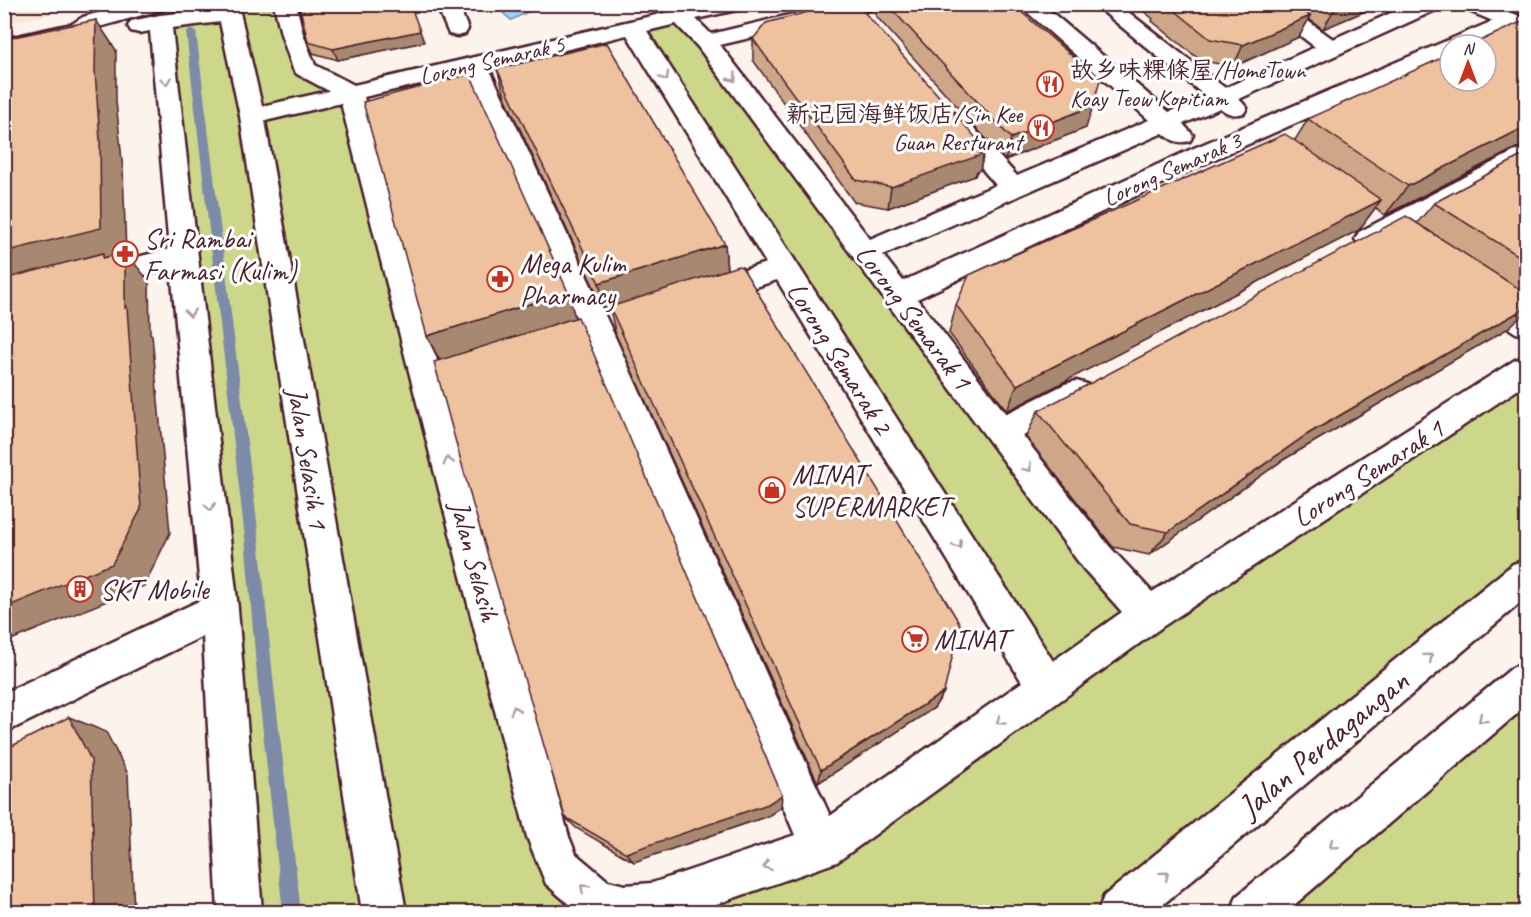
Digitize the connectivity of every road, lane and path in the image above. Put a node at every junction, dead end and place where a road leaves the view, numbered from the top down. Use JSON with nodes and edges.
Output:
{"nodes":[{"id":1,"x":285,"y":4,"type":"edge"},
{"id":2,"x":447,"y":4,"type":"edge"},
{"id":3,"x":733,"y":4,"type":"edge"},
{"id":4,"x":1028,"y":4,"type":"edge"},
{"id":5,"x":1104,"y":4,"type":"edge"},
{"id":6,"x":1269,"y":4,"type":"edge"},
{"id":7,"x":1430,"y":4,"type":"edge"},
{"id":8,"x":1472,"y":4,"type":"edge"},
{"id":9,"x":228,"y":10,"type":"edge"},
{"id":10,"x":862,"y":12,"type":"edge"},
{"id":11,"x":158,"y":14,"type":"edge"},
{"id":12,"x":682,"y":16,"type":"junction"},
{"id":13,"x":1519,"y":24,"type":"edge"},
{"id":14,"x":634,"y":28,"type":"junction"},
{"id":15,"x":457,"y":29,"type":"dead end"},
{"id":16,"x":1492,"y":33,"type":"edge"},
{"id":17,"x":706,"y":42,"type":"junction"},
{"id":18,"x":4,"y":46,"type":"edge"},
{"id":19,"x":1332,"y":50,"type":"junction"},
{"id":20,"x":1438,"y":53,"type":"edge"},
{"id":21,"x":476,"y":64,"type":"junction"},
{"id":22,"x":351,"y":93,"type":"junction"},
{"id":23,"x":1222,"y":98,"type":"junction"},
{"id":24,"x":937,"y":101,"type":"edge"},
{"id":25,"x":252,"y":116,"type":"junction"},
{"id":26,"x":1165,"y":122,"type":"junction"},
{"id":27,"x":1260,"y":137,"type":"junction"},
{"id":28,"x":1203,"y":154,"type":"junction"},
{"id":29,"x":1527,"y":156,"type":"edge"},
{"id":30,"x":1012,"y":187,"type":"junction"},
{"id":31,"x":1374,"y":224,"type":"junction"},
{"id":32,"x":1413,"y":250,"type":"edge"},
{"id":33,"x":865,"y":252,"type":"junction"},
{"id":34,"x":1343,"y":253,"type":"edge"},
{"id":35,"x":184,"y":255,"type":"junction"},
{"id":36,"x":783,"y":268,"type":"junction"},
{"id":37,"x":1460,"y":281,"type":"edge"},
{"id":38,"x":897,"y":296,"type":"junction"},
{"id":39,"x":684,"y":300,"type":"edge"},
{"id":40,"x":4,"y":302,"type":"edge"},
{"id":41,"x":1527,"y":325,"type":"edge"},
{"id":42,"x":1527,"y":369,"type":"edge"},
{"id":43,"x":1104,"y":378,"type":"edge"},
{"id":44,"x":1001,"y":432,"type":"junction"},
{"id":45,"x":1527,"y":576,"type":"edge"},
{"id":46,"x":220,"y":609,"type":"junction"},
{"id":47,"x":1149,"y":615,"type":"junction"},
{"id":48,"x":1527,"y":681,"type":"edge"},
{"id":49,"x":1047,"y":687,"type":"junction"},
{"id":50,"x":4,"y":714,"type":"edge"},
{"id":51,"x":822,"y":847,"type":"junction"},
{"id":52,"x":240,"y":912,"type":"edge"},
{"id":53,"x":384,"y":912,"type":"edge"},
{"id":54,"x":1120,"y":912,"type":"edge"},
{"id":55,"x":1253,"y":912,"type":"edge"}],
"edges":[{"from":1,"to":22,"type":"street"},
{"from":2,"to":15,"type":"street"},
{"from":3,"to":12,"type":"street","name":"Lorong Semarak 5"},
{"from":4,"to":26,"type":"street"},
{"from":5,"to":23,"type":"street"},
{"from":6,"to":19,"type":"street"},
{"from":7,"to":19,"type":"street"},
{"from":8,"to":13,"type":"street"},
{"from":9,"to":11,"type":"street"},
{"from":9,"to":25,"type":"street","name":"Jalan Selasih 1"},
{"from":10,"to":17,"type":"street"},
{"from":11,"to":18,"type":"street"},
{"from":11,"to":35,"type":"street","one_way":true},
{"from":12,"to":14,"type":"street","name":"Lorong Semarak 5"},
{"from":12,"to":17,"type":"street","name":"Lorong Semarak 1"},
{"from":13,"to":16,"type":"street"},
{"from":14,"to":21,"type":"street","name":"Lorong Semarak 5"},
{"from":14,"to":36,"type":"street","name":"Lorong Semarak 2","one_way":true},
{"from":17,"to":33,"type":"street","name":"Lorong Semarak 1","one_way":true},
{"from":19,"to":23,"type":"street"},
{"from":20,"to":27,"type":"street","name":"Lorong Semarak 3"},
{"from":21,"to":22,"type":"street","name":"Lorong Semarak 5"},
{"from":21,"to":51,"type":"street"},
{"from":22,"to":25,"type":"street","name":"Lorong Semarak 5"},
{"from":51,"to":22,"type":"street","name":"Jalan Selasih","one_way":true},
{"from":23,"to":26,"type":"street"},
{"from":23,"to":27,"type":"street"},
{"from":24,"to":30,"type":"street"},
{"from":25,"to":53,"type":"street","name":"Jalan Selasih 1"},
{"from":26,"to":28,"type":"street"},
{"from":26,"to":30,"type":"street"},
{"from":27,"to":28,"type":"street","name":"Lorong Semarak 3"},
{"from":28,"to":38,"type":"street","name":"Lorong Semarak 3"},
{"from":29,"to":31,"type":"street"},
{"from":30,"to":33,"type":"street"},
{"from":31,"to":32,"type":"street"},
{"from":31,"to":34,"type":"street"},
{"from":33,"to":38,"type":"street","name":"Lorong Semarak 1"},
{"from":35,"to":40,"type":"street"},
{"from":35,"to":46,"type":"street","one_way":true},
{"from":36,"to":39,"type":"street"},
{"from":36,"to":49,"type":"street","name":"Lorong Semarak 2","one_way":true},
{"from":37,"to":41,"type":"street"},
{"from":38,"to":44,"type":"street","name":"Lorong Semarak 1"},
{"from":42,"to":47,"type":"street","name":"Lorong Semarak 1"},
{"from":43,"to":44,"type":"street"},
{"from":44,"to":47,"type":"street","name":"Lorong Semarak 1","one_way":true},
{"from":54,"to":45,"type":"street","name":"Jalan Perdagangan","one_way":true},
{"from":46,"to":50,"type":"street"},
{"from":46,"to":52,"type":"street"},
{"from":47,"to":49,"type":"street","name":"Lorong Semarak 1"},
{"from":48,"to":55,"type":"street","one_way":true},
{"from":49,"to":51,"type":"street","name":"Lorong Semarak 1","one_way":true}]}
